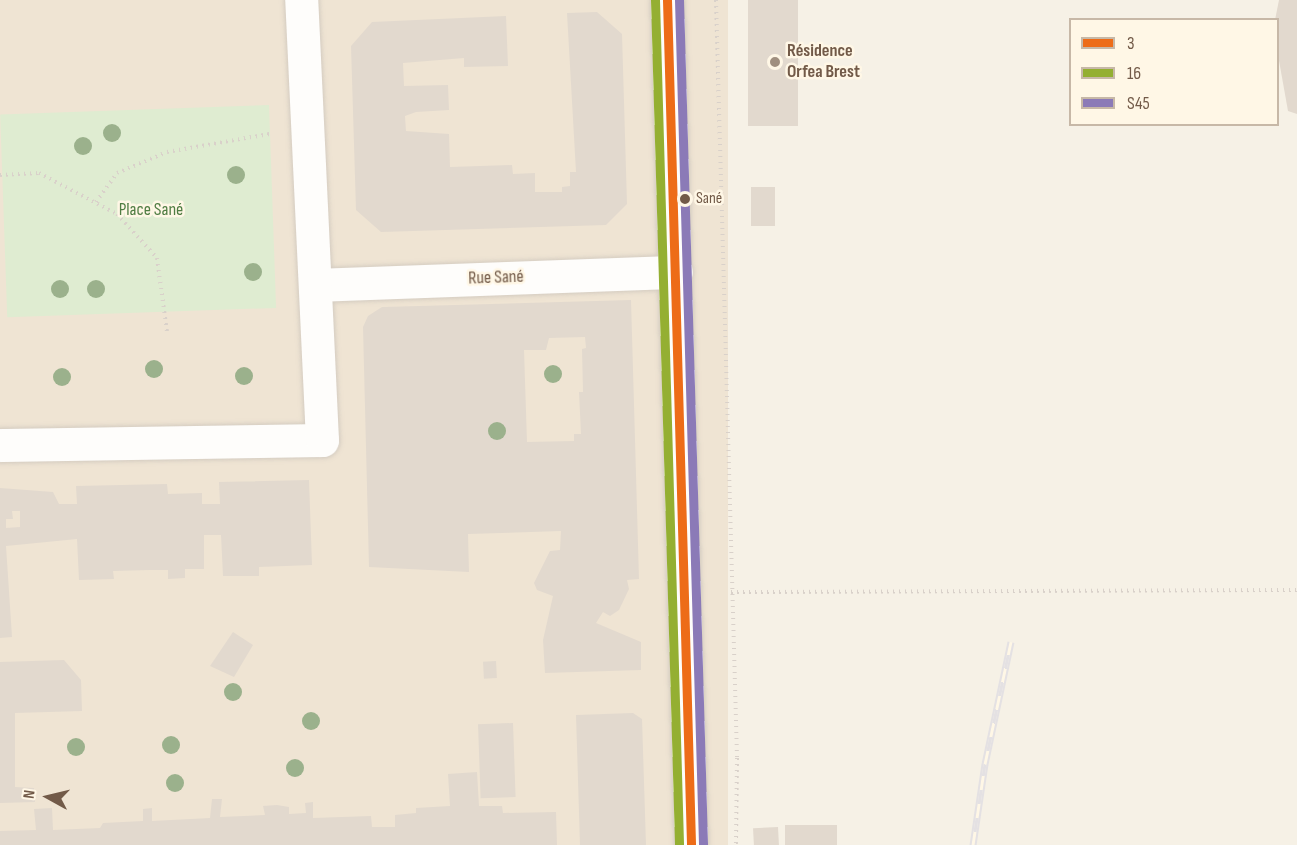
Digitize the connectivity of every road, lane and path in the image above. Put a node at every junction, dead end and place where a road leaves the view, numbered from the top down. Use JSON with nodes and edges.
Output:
{"nodes":[{"id":1,"x":301,"y":0,"type":"edge"},
{"id":2,"x":667,"y":0,"type":"edge"},
{"id":3,"x":716,"y":0,"type":"edge"},
{"id":4,"x":308,"y":132,"type":"junction"},
{"id":5,"x":0,"y":175,"type":"edge"},
{"id":6,"x":96,"y":202,"type":"junction"},
{"id":7,"x":676,"y":272,"type":"junction"},
{"id":8,"x":317,"y":285,"type":"junction"},
{"id":9,"x":167,"y":332,"type":"dead end"},
{"id":10,"x":0,"y":445,"type":"edge"},
{"id":11,"x":1297,"y":590,"type":"edge"},
{"id":12,"x":731,"y":592,"type":"junction"},
{"id":13,"x":691,"y":845,"type":"edge"},
{"id":14,"x":736,"y":845,"type":"edge"}],
"edges":[{"from":1,"to":4,"type":"street"},
{"from":2,"to":7,"type":"street"},
{"from":3,"to":12,"type":"path"},
{"from":4,"to":6,"type":"path"},
{"from":4,"to":8,"type":"street"},
{"from":5,"to":6,"type":"path"},
{"from":6,"to":9,"type":"path"},
{"from":7,"to":8,"type":"street","name":"Rue Sané"},
{"from":7,"to":13,"type":"street"},
{"from":8,"to":10,"type":"street"},
{"from":11,"to":12,"type":"path"},
{"from":12,"to":14,"type":"path"}]}
